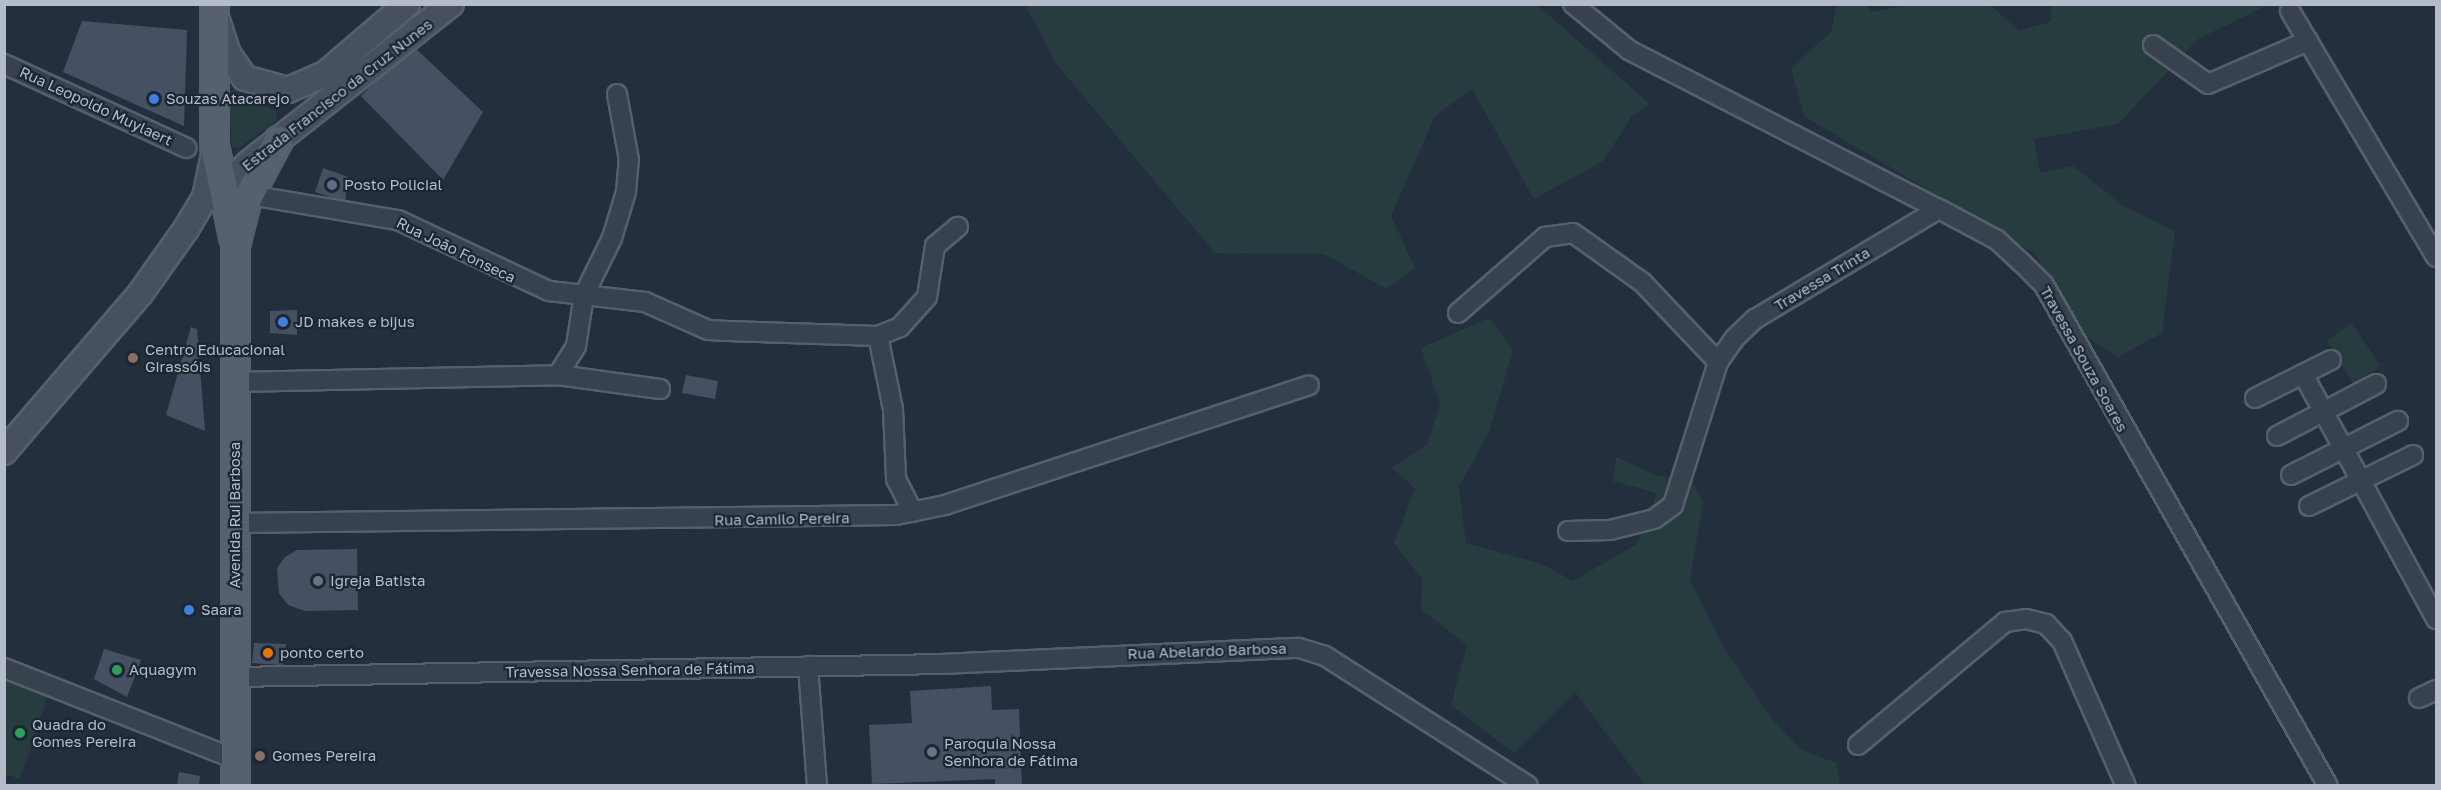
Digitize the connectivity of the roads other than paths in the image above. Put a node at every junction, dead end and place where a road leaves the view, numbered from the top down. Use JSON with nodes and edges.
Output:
{"nodes":[{"id":1,"x":407,"y":4,"type":"edge"},
{"id":2,"x":451,"y":4,"type":"edge"},
{"id":3,"x":1573,"y":4,"type":"edge"},
{"id":4,"x":214,"y":6,"type":"edge"},
{"id":5,"x":2290,"y":11,"type":"dead end"},
{"id":6,"x":2308,"y":41,"type":"junction"},
{"id":7,"x":2153,"y":45,"type":"dead end"},
{"id":8,"x":4,"y":64,"type":"edge"},
{"id":9,"x":617,"y":94,"type":"dead end"},
{"id":10,"x":278,"y":140,"type":"junction"},
{"id":11,"x":214,"y":145,"type":"junction"},
{"id":12,"x":187,"y":148,"type":"dead end"},
{"id":13,"x":223,"y":186,"type":"junction"},
{"id":14,"x":247,"y":198,"type":"junction"},
{"id":15,"x":1939,"y":209,"type":"junction"},
{"id":16,"x":958,"y":227,"type":"dead end"},
{"id":17,"x":186,"y":229,"type":"junction"},
{"id":18,"x":235,"y":244,"type":"junction"},
{"id":19,"x":2436,"y":257,"type":"edge"},
{"id":20,"x":584,"y":295,"type":"junction"},
{"id":21,"x":1458,"y":313,"type":"dead end"},
{"id":22,"x":878,"y":336,"type":"junction"},
{"id":23,"x":2331,"y":360,"type":"dead end"},
{"id":24,"x":1718,"y":362,"type":"junction"},
{"id":25,"x":2302,"y":374,"type":"junction"},
{"id":26,"x":558,"y":375,"type":"junction"},
{"id":27,"x":235,"y":382,"type":"junction"},
{"id":28,"x":2376,"y":384,"type":"dead end"},
{"id":29,"x":1309,"y":385,"type":"dead end"},
{"id":30,"x":660,"y":389,"type":"dead end"},
{"id":31,"x":2255,"y":398,"type":"dead end"},
{"id":32,"x":2323,"y":411,"type":"junction"},
{"id":33,"x":2397,"y":421,"type":"dead end"},
{"id":34,"x":2277,"y":436,"type":"dead end"},
{"id":35,"x":2343,"y":448,"type":"junction"},
{"id":36,"x":4,"y":452,"type":"edge"},
{"id":37,"x":2413,"y":455,"type":"dead end"},
{"id":38,"x":2291,"y":475,"type":"dead end"},
{"id":39,"x":2361,"y":481,"type":"junction"},
{"id":40,"x":2309,"y":506,"type":"dead end"},
{"id":41,"x":913,"y":512,"type":"junction"},
{"id":42,"x":235,"y":523,"type":"junction"},
{"id":43,"x":1568,"y":531,"type":"dead end"},
{"id":44,"x":2436,"y":619,"type":"edge"},
{"id":45,"x":1026,"y":659,"type":"joint"},
{"id":46,"x":808,"y":666,"type":"junction"},
{"id":47,"x":4,"y":668,"type":"edge"},
{"id":48,"x":235,"y":677,"type":"junction"},
{"id":49,"x":2436,"y":690,"type":"edge"},
{"id":50,"x":2419,"y":698,"type":"dead end"},
{"id":51,"x":1858,"y":745,"type":"dead end"},
{"id":52,"x":235,"y":759,"type":"junction"},
{"id":53,"x":235,"y":786,"type":"edge"},
{"id":54,"x":817,"y":786,"type":"edge"},
{"id":55,"x":1528,"y":786,"type":"edge"},
{"id":56,"x":2126,"y":786,"type":"edge"},
{"id":57,"x":2328,"y":786,"type":"edge"}],
"edges":[{"from":1,"to":4,"type":"main road","name":"Estrada Francisco da Cruz Nunes"},
{"from":2,"to":10,"type":"main road","name":"Estrada Francisco da Cruz Nunes"},
{"from":3,"to":15,"type":"street","name":"Travessa Souza Soares"},
{"from":4,"to":11,"type":"main road"},
{"from":5,"to":6,"type":"street"},
{"from":6,"to":7,"type":"street"},
{"from":6,"to":19,"type":"street"},
{"from":8,"to":12,"type":"street","name":"Rua Leopoldo Muylaert"},
{"from":9,"to":20,"type":"street"},
{"from":10,"to":13,"type":"main road","name":"Estrada Francisco da Cruz Nunes"},
{"from":10,"to":14,"type":"main road"},
{"from":11,"to":13,"type":"main road"},
{"from":11,"to":17,"type":"main road"},
{"from":13,"to":14,"type":"street","name":"Rua João Fonseca"},
{"from":13,"to":17,"type":"main road","name":"Estrada Francisco da Cruz Nunes"},
{"from":13,"to":18,"type":"main road"},
{"from":14,"to":18,"type":"main road"},
{"from":14,"to":20,"type":"street","name":"Rua João Fonseca"},
{"from":15,"to":24,"type":"street","name":"Travessa Trinta"},
{"from":15,"to":57,"type":"street","name":"Travessa Souza Soares"},
{"from":16,"to":22,"type":"street","name":"Rua João Fonseca"},
{"from":17,"to":36,"type":"main road"},
{"from":18,"to":27,"type":"main road","name":"Avenida Rui Barbosa"},
{"from":20,"to":22,"type":"street","name":"Rua João Fonseca"},
{"from":20,"to":26,"type":"street"},
{"from":21,"to":24,"type":"street"},
{"from":22,"to":41,"type":"street"},
{"from":23,"to":25,"type":"street"},
{"from":24,"to":43,"type":"street"},
{"from":25,"to":31,"type":"street"},
{"from":25,"to":32,"type":"street"},
{"from":26,"to":27,"type":"street"},
{"from":26,"to":30,"type":"street"},
{"from":27,"to":42,"type":"main road","name":"Avenida Rui Barbosa"},
{"from":28,"to":32,"type":"street"},
{"from":29,"to":41,"type":"street","name":"Rua Camilo Pereira"},
{"from":32,"to":34,"type":"street"},
{"from":32,"to":35,"type":"street"},
{"from":33,"to":35,"type":"street"},
{"from":35,"to":38,"type":"street"},
{"from":35,"to":39,"type":"street"},
{"from":37,"to":39,"type":"street"},
{"from":39,"to":40,"type":"street"},
{"from":39,"to":44,"type":"street"},
{"from":41,"to":42,"type":"street","name":"Rua Camilo Pereira"},
{"from":42,"to":48,"type":"main road","name":"Avenida Rui Barbosa"},
{"from":45,"to":46,"type":"street","name":"Travessa Nossa Senhora de Fátima"},
{"from":45,"to":55,"type":"street","name":"Rua Abelardo Barbosa"},
{"from":46,"to":48,"type":"street","name":"Travessa Nossa Senhora de Fátima"},
{"from":46,"to":54,"type":"street"},
{"from":47,"to":52,"type":"street"},
{"from":48,"to":52,"type":"main road","name":"Avenida Rui Barbosa"},
{"from":49,"to":50,"type":"street"},
{"from":51,"to":56,"type":"street"},
{"from":52,"to":53,"type":"main road","name":"Avenida Rui Barbosa"}]}
